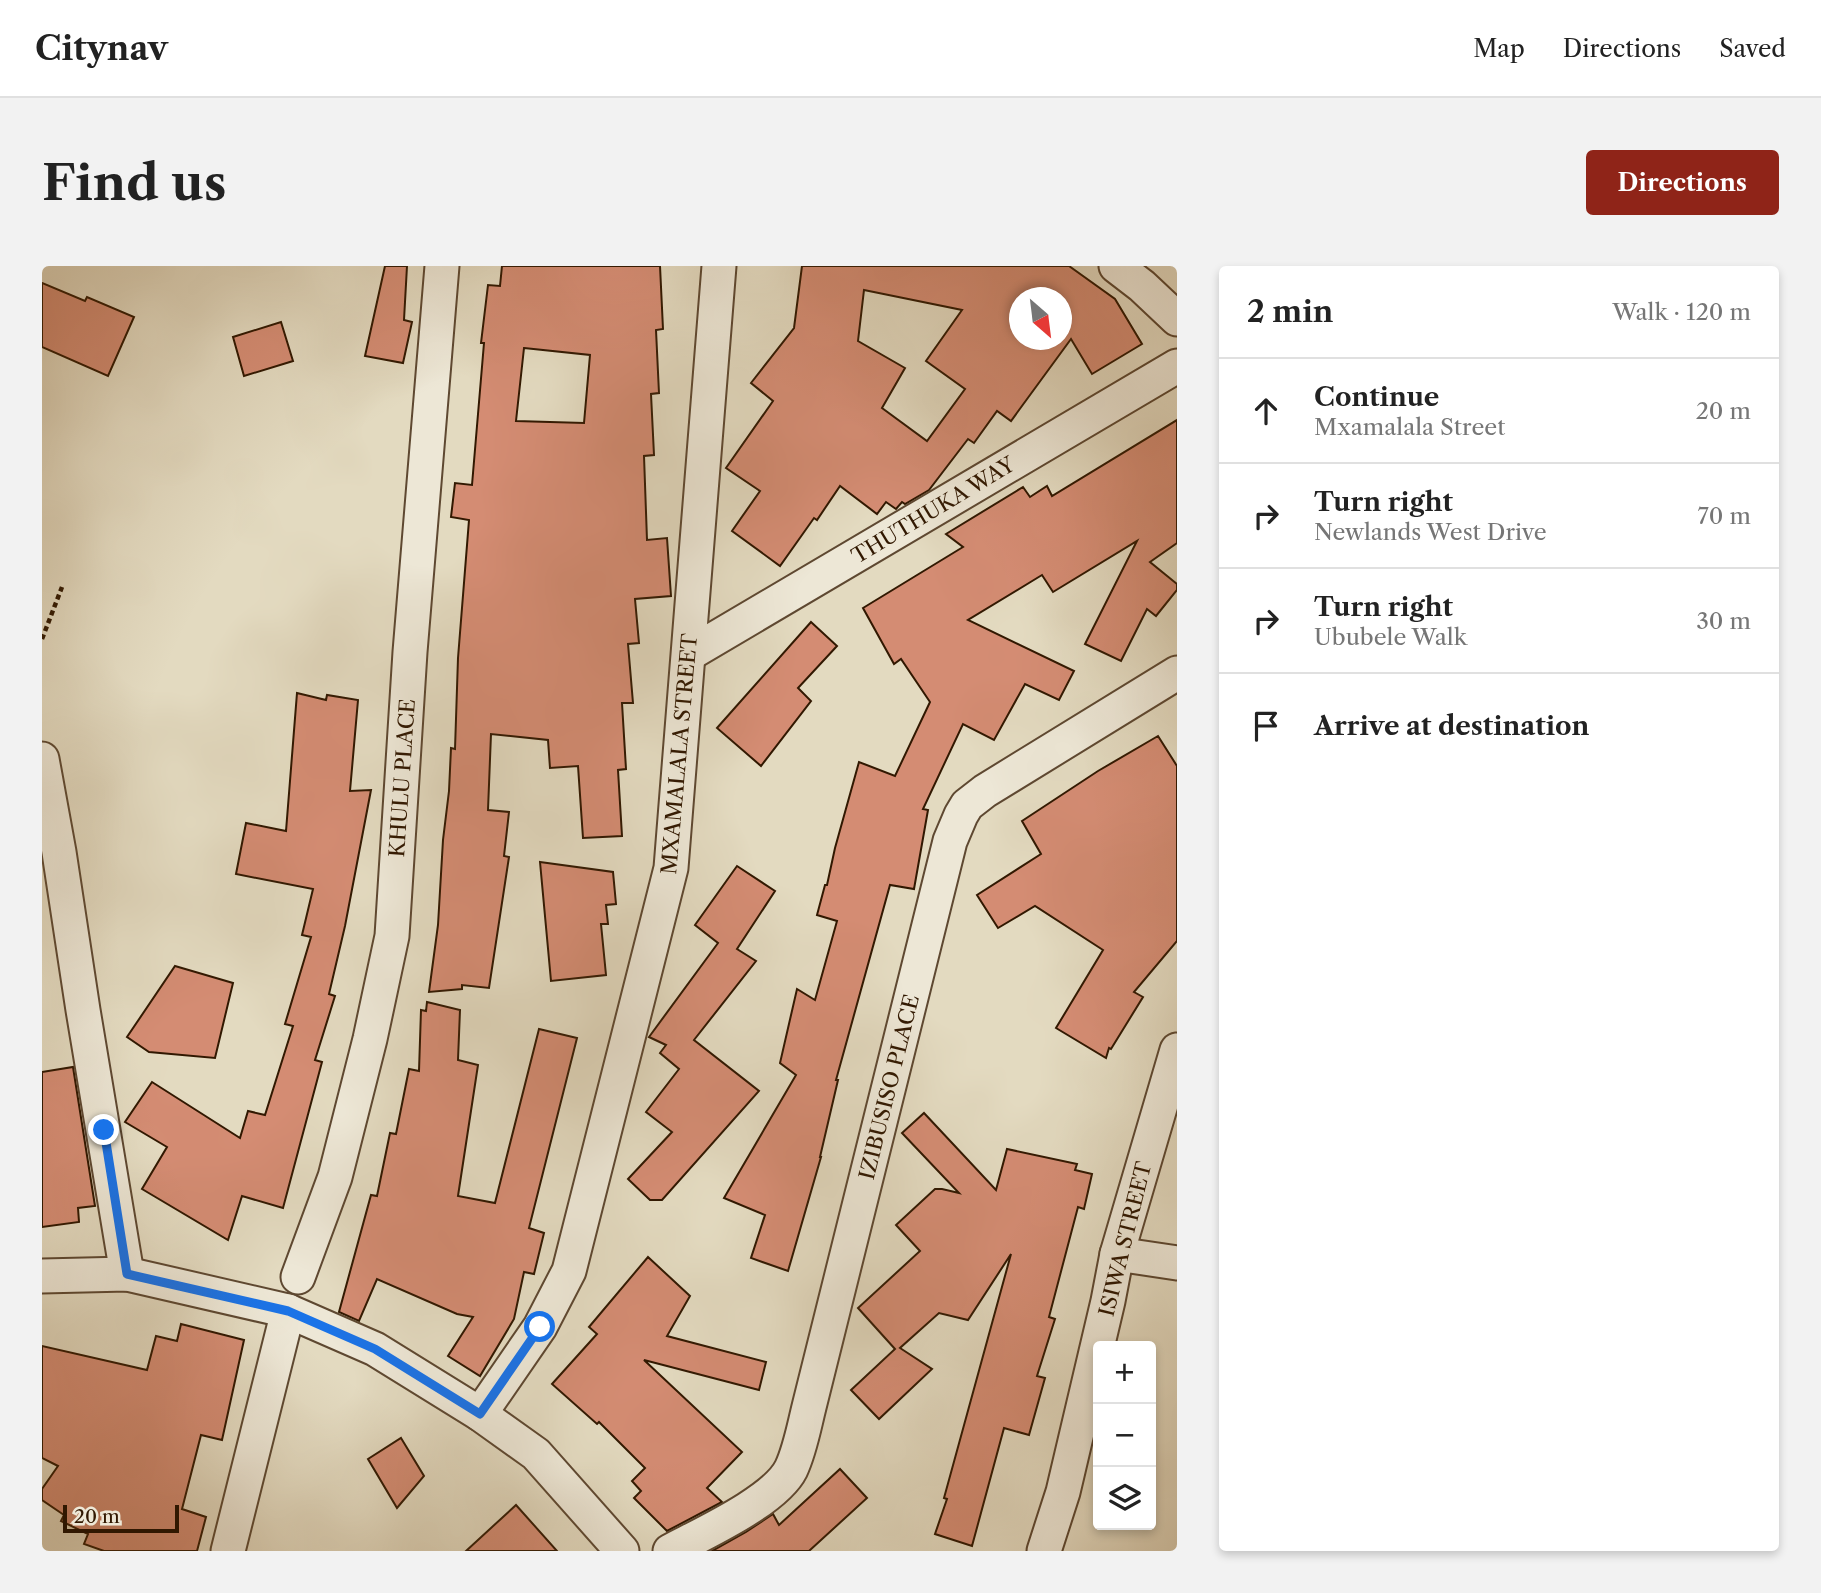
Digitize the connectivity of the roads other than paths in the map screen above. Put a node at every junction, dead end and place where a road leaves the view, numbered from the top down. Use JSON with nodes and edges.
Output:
{"nodes":[{"id":1,"x":442,"y":266,"type":"edge"},
{"id":2,"x":719,"y":266,"type":"edge"},
{"id":3,"x":1116,"y":266,"type":"edge"},
{"id":4,"x":1177,"y":319,"type":"edge"},
{"id":5,"x":1177,"y":366,"type":"edge"},
{"id":6,"x":689,"y":654,"type":"junction"},
{"id":7,"x":1177,"y":673,"type":"edge"},
{"id":8,"x":42,"y":759,"type":"edge"},
{"id":9,"x":1177,"y":1050,"type":"edge"},
{"id":10,"x":1117,"y":1254,"type":"junction"},
{"id":11,"x":1177,"y":1263,"type":"edge"},
{"id":12,"x":127,"y":1274,"type":"junction"},
{"id":13,"x":42,"y":1276,"type":"edge"},
{"id":14,"x":298,"y":1277,"type":"dead end"},
{"id":15,"x":288,"y":1311,"type":"junction"},
{"id":16,"x":480,"y":1414,"type":"junction"},
{"id":17,"x":228,"y":1551,"type":"edge"},
{"id":18,"x":622,"y":1551,"type":"edge"},
{"id":19,"x":670,"y":1551,"type":"edge"},
{"id":20,"x":1044,"y":1551,"type":"edge"}],
"edges":[{"from":1,"to":14,"type":"street","name":"KHULU PLACE"},
{"from":2,"to":6,"type":"street","name":"MXAMALALA STREET"},
{"from":3,"to":4,"type":"street"},
{"from":5,"to":6,"type":"street","name":"THUTHUKA WAY"},
{"from":6,"to":16,"type":"street","name":"MXAMALALA STREET"},
{"from":7,"to":19,"type":"street","name":"IZIBUSISO PLACE"},
{"from":8,"to":12,"type":"street"},
{"from":9,"to":10,"type":"street","name":"ISIWA STREET"},
{"from":10,"to":11,"type":"street"},
{"from":10,"to":20,"type":"street","name":"ISIWA STREET"},
{"from":12,"to":13,"type":"street"},
{"from":12,"to":15,"type":"street"},
{"from":15,"to":16,"type":"street"},
{"from":15,"to":17,"type":"street"},
{"from":16,"to":18,"type":"street"}]}
